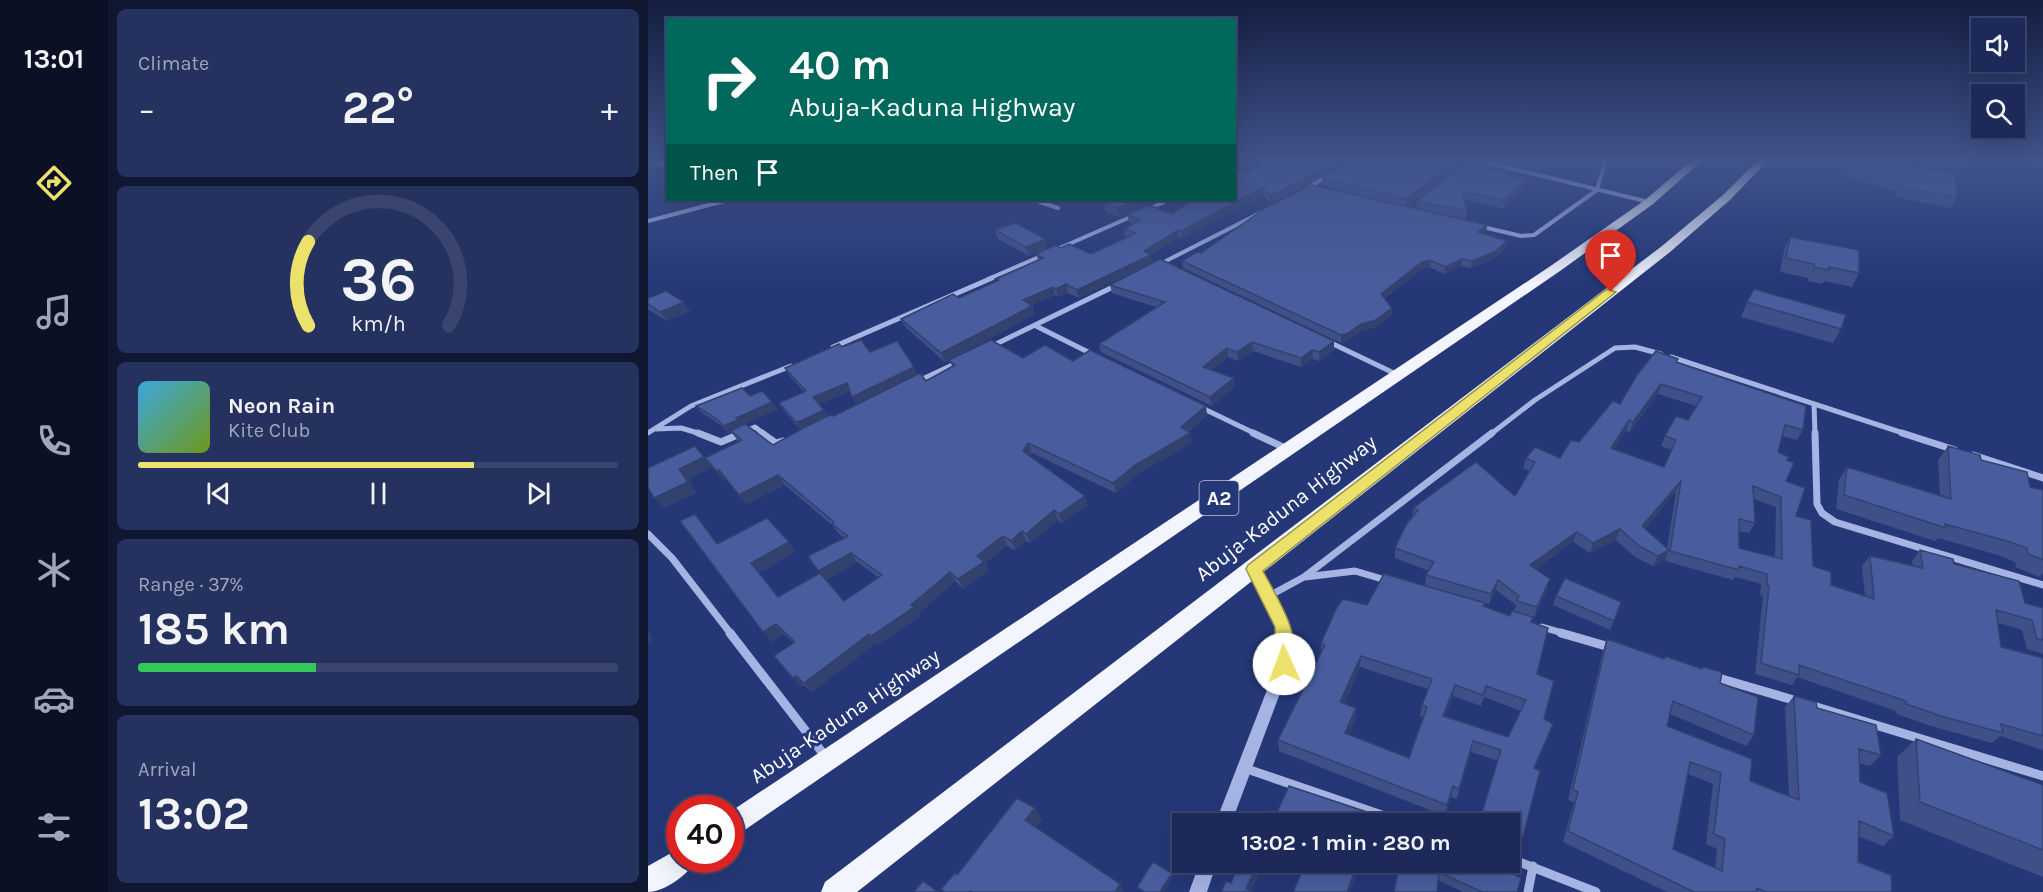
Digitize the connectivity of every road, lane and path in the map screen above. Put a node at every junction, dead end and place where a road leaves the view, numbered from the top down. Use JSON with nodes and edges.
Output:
{"nodes":[{"id":1,"x":724,"y":201,"type":"edge"},
{"id":2,"x":1037,"y":201,"type":"edge"},
{"id":3,"x":1165,"y":201,"type":"edge"},
{"id":4,"x":1582,"y":201,"type":"edge"},
{"id":5,"x":1643,"y":201,"type":"edge"},
{"id":6,"x":1724,"y":201,"type":"edge"},
{"id":7,"x":1649,"y":202,"type":"joint"},
{"id":8,"x":1058,"y":208,"type":"dead end"},
{"id":9,"x":1264,"y":211,"type":"edge"},
{"id":10,"x":648,"y":221,"type":"edge"},
{"id":11,"x":1476,"y":226,"type":"edge"},
{"id":12,"x":1163,"y":262,"type":"junction"},
{"id":13,"x":1153,"y":268,"type":"edge"},
{"id":14,"x":1174,"y":268,"type":"edge"},
{"id":15,"x":1121,"y":284,"type":"edge"},
{"id":16,"x":1035,"y":326,"type":"junction"},
{"id":17,"x":1324,"y":340,"type":"edge"},
{"id":18,"x":827,"y":350,"type":"edge"},
{"id":19,"x":983,"y":350,"type":"edge"},
{"id":20,"x":1099,"y":357,"type":"edge"},
{"id":21,"x":962,"y":360,"type":"edge"},
{"id":22,"x":796,"y":364,"type":"edge"},
{"id":23,"x":1399,"y":375,"type":"junction"},
{"id":24,"x":910,"y":385,"type":"edge"},
{"id":25,"x":1194,"y":404,"type":"edge"},
{"id":26,"x":1814,"y":404,"type":"junction"},
{"id":27,"x":656,"y":429,"type":"junction"},
{"id":28,"x":648,"y":433,"type":"edge"},
{"id":29,"x":795,"y":439,"type":"edge"},
{"id":30,"x":1290,"y":450,"type":"junction"},
{"id":31,"x":2043,"y":478,"type":"edge"},
{"id":32,"x":648,"y":534,"type":"edge"},
{"id":33,"x":1254,"y":569,"type":"junction"},
{"id":34,"x":1304,"y":577,"type":"junction"},
{"id":35,"x":1400,"y":584,"type":"edge"},
{"id":36,"x":2043,"y":585,"type":"edge"},
{"id":37,"x":1269,"y":596,"type":"junction"},
{"id":38,"x":1532,"y":624,"type":"edge"},
{"id":39,"x":1623,"y":651,"type":"edge"},
{"id":40,"x":1703,"y":674,"type":"edge"},
{"id":41,"x":828,"y":760,"type":"junction"},
{"id":42,"x":1244,"y":768,"type":"junction"},
{"id":43,"x":2043,"y":776,"type":"edge"},
{"id":44,"x":1227,"y":813,"type":"edge"},
{"id":45,"x":1376,"y":813,"type":"edge"},
{"id":46,"x":744,"y":817,"type":"edge"},
{"id":47,"x":1520,"y":862,"type":"edge"},
{"id":48,"x":1533,"y":866,"type":"junction"},
{"id":49,"x":666,"y":870,"type":"edge"},
{"id":50,"x":1205,"y":873,"type":"edge"},
{"id":51,"x":648,"y":882,"type":"edge"},
{"id":52,"x":835,"y":892,"type":"edge"},
{"id":53,"x":1198,"y":892,"type":"edge"},
{"id":54,"x":1528,"y":892,"type":"edge"},
{"id":55,"x":1596,"y":892,"type":"edge"}],
"edges":[{"from":1,"to":10,"type":"street"},
{"from":2,"to":8,"type":"street"},
{"from":3,"to":18,"type":"street"},
{"from":4,"to":11,"type":"street"},
{"from":5,"to":7,"type":"street"},
{"from":6,"to":33,"type":"highway","name":"Abuja-Kaduna Highway"},
{"from":7,"to":23,"type":"highway","name":"Abuja-Kaduna Highway","number":"A2"},
{"from":9,"to":12,"type":"street"},
{"from":12,"to":13,"type":"street"},
{"from":12,"to":14,"type":"street"},
{"from":15,"to":16,"type":"street"},
{"from":16,"to":19,"type":"street"},
{"from":16,"to":20,"type":"street"},
{"from":17,"to":23,"type":"street"},
{"from":21,"to":24,"type":"street"},
{"from":22,"to":27,"type":"street"},
{"from":23,"to":30,"type":"highway","name":"Abuja-Kaduna Highway","number":"A2"},
{"from":25,"to":30,"type":"street"},
{"from":26,"to":31,"type":"street"},
{"from":26,"to":34,"type":"street"},
{"from":26,"to":36,"type":"street"},
{"from":27,"to":28,"type":"street"},
{"from":27,"to":29,"type":"street"},
{"from":30,"to":41,"type":"highway","name":"Abuja-Kaduna Highway","number":"A2"},
{"from":32,"to":41,"type":"street"},
{"from":33,"to":37,"type":"street"},
{"from":33,"to":52,"type":"highway","name":"Abuja-Kaduna Highway"},
{"from":34,"to":35,"type":"street"},
{"from":34,"to":37,"type":"street"},
{"from":37,"to":42,"type":"street"},
{"from":38,"to":39,"type":"street"},
{"from":40,"to":43,"type":"street"},
{"from":41,"to":46,"type":"highway","name":"Abuja-Kaduna Highway","number":"A2"},
{"from":42,"to":44,"type":"street"},
{"from":42,"to":45,"type":"street"},
{"from":47,"to":48,"type":"street"},
{"from":48,"to":54,"type":"street"},
{"from":48,"to":55,"type":"street"},
{"from":49,"to":51,"type":"highway"},
{"from":50,"to":53,"type":"street"}]}
